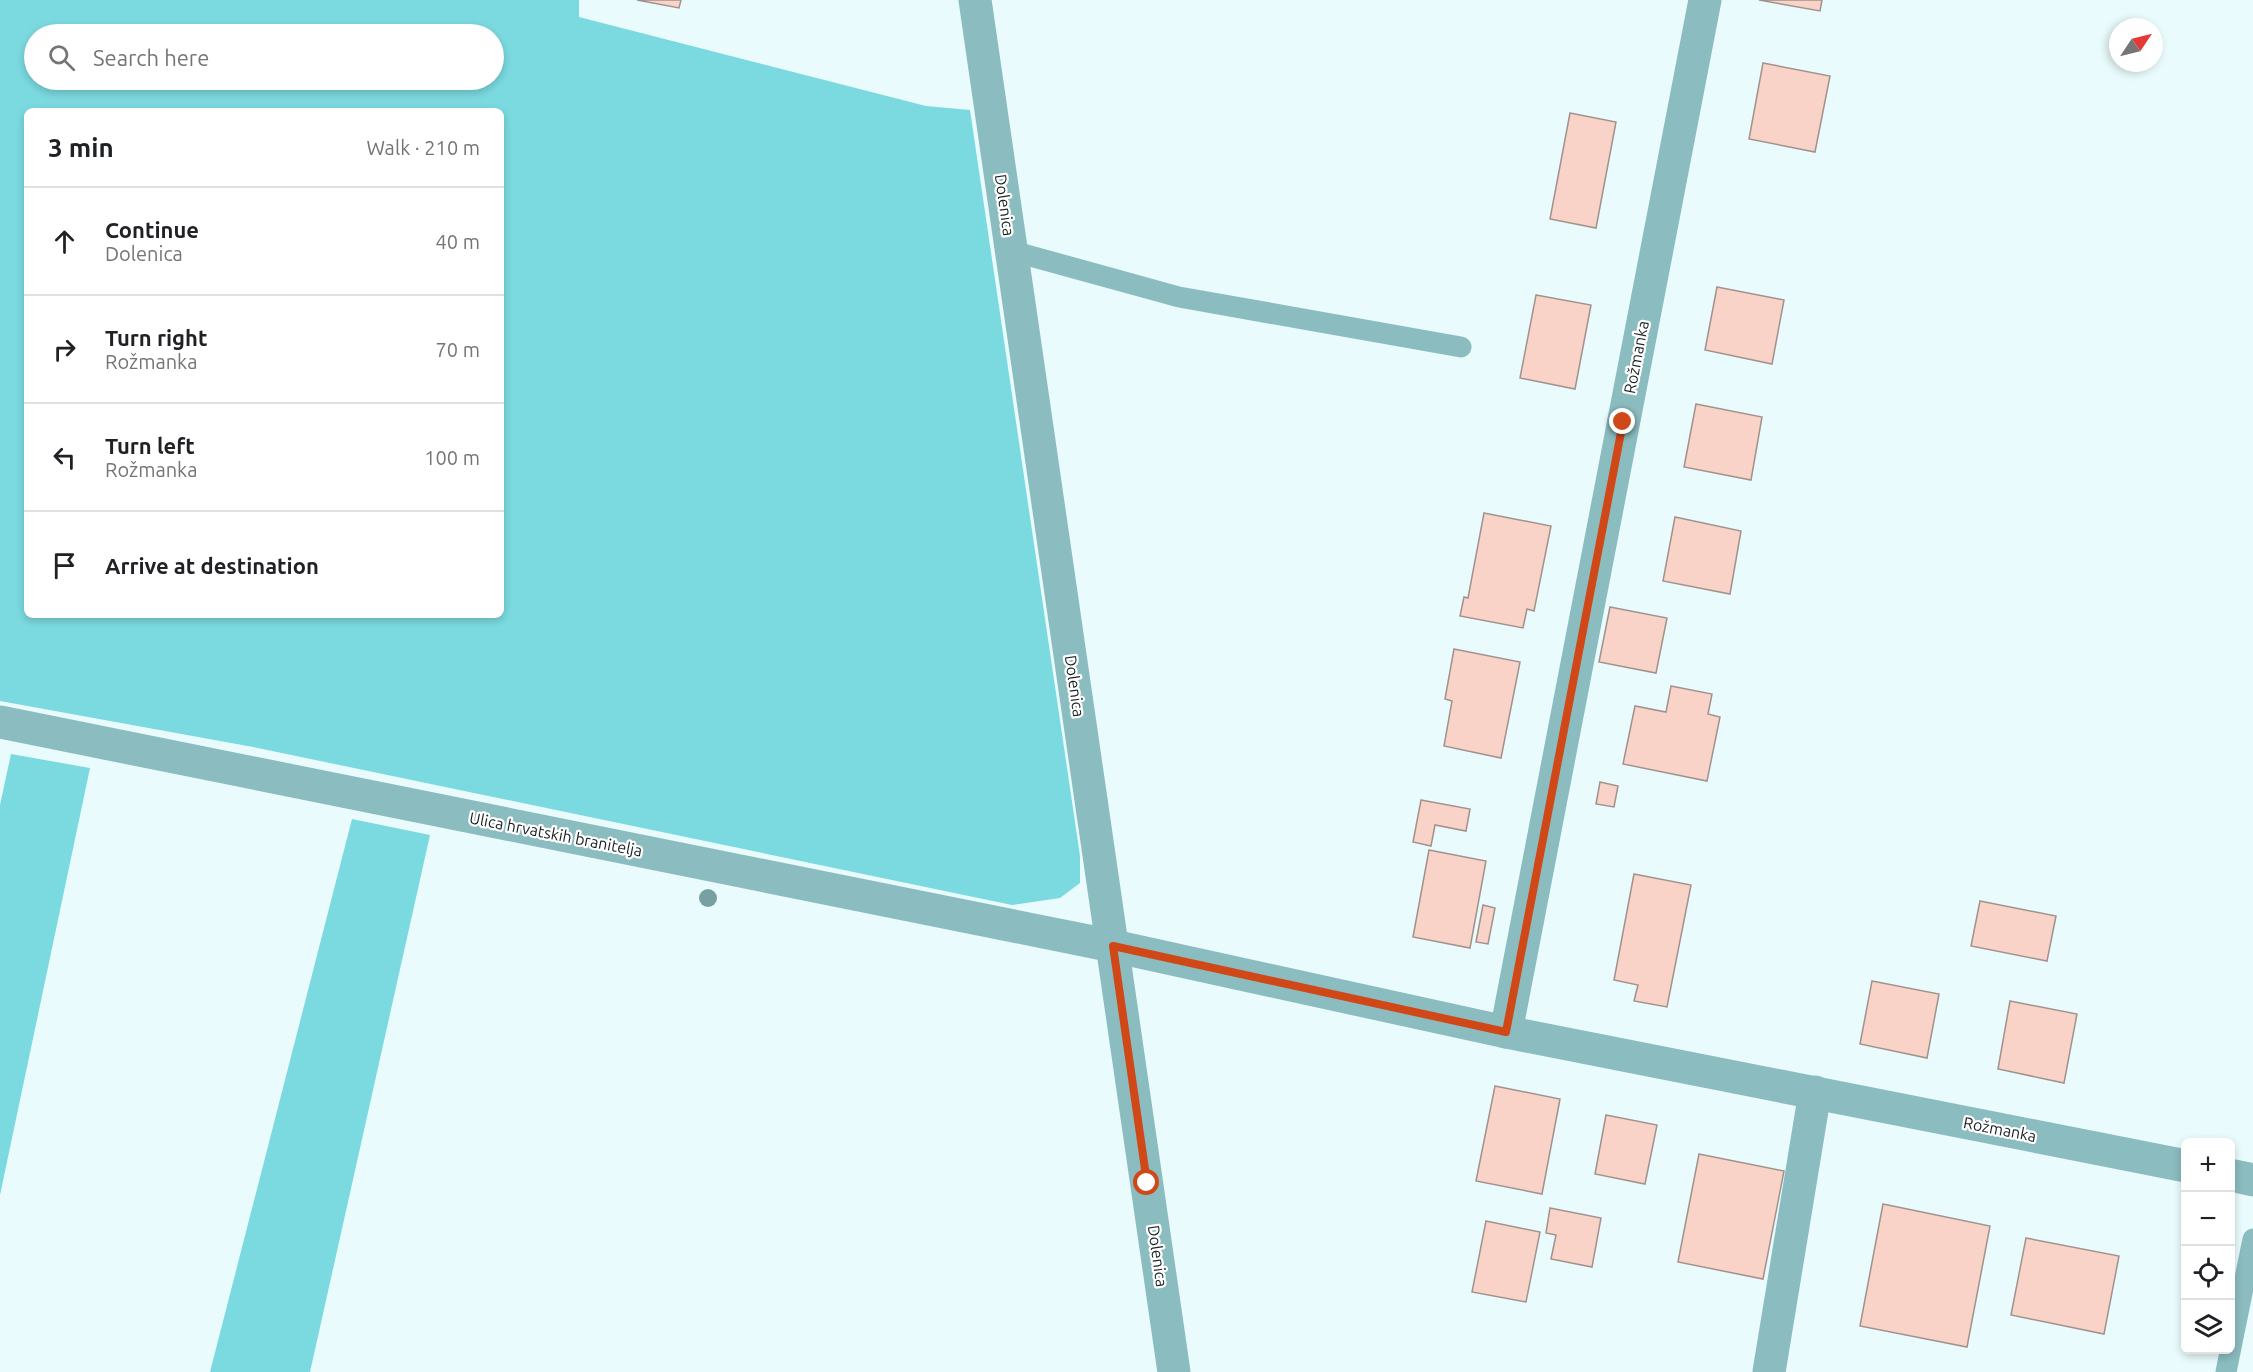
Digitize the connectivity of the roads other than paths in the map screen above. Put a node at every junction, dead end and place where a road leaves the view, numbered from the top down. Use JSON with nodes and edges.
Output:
{"nodes":[{"id":1,"x":975,"y":0,"type":"edge"},
{"id":2,"x":1705,"y":0,"type":"edge"},
{"id":3,"x":1012,"y":251,"type":"junction"},
{"id":4,"x":1461,"y":347,"type":"dead end"},
{"id":5,"x":0,"y":722,"type":"edge"},
{"id":6,"x":1113,"y":946,"type":"junction"},
{"id":7,"x":1506,"y":1032,"type":"junction"},
{"id":8,"x":1815,"y":1092,"type":"junction"},
{"id":9,"x":2181,"y":1165,"type":"edge"},
{"id":10,"x":2235,"y":1176,"type":"edge"},
{"id":11,"x":2253,"y":1180,"type":"edge"},
{"id":12,"x":2253,"y":1239,"type":"edge"},
{"id":13,"x":1174,"y":1372,"type":"edge"},
{"id":14,"x":1769,"y":1372,"type":"edge"},
{"id":15,"x":2226,"y":1372,"type":"edge"}],
"edges":[{"from":1,"to":3,"type":"street","name":"Dolenica"},
{"from":2,"to":7,"type":"street","name":"Rožmanka"},
{"from":3,"to":4,"type":"lane"},
{"from":3,"to":6,"type":"street","name":"Dolenica"},
{"from":5,"to":6,"type":"street","name":"Ulica hrvatskih branitelja"},
{"from":6,"to":7,"type":"street","name":"Rožmanka"},
{"from":6,"to":13,"type":"street","name":"Dolenica"},
{"from":7,"to":8,"type":"street","name":"Rožmanka"},
{"from":8,"to":9,"type":"street","name":"Rožmanka"},
{"from":8,"to":14,"type":"street"},
{"from":10,"to":11,"type":"street"},
{"from":12,"to":15,"type":"lane"}]}
